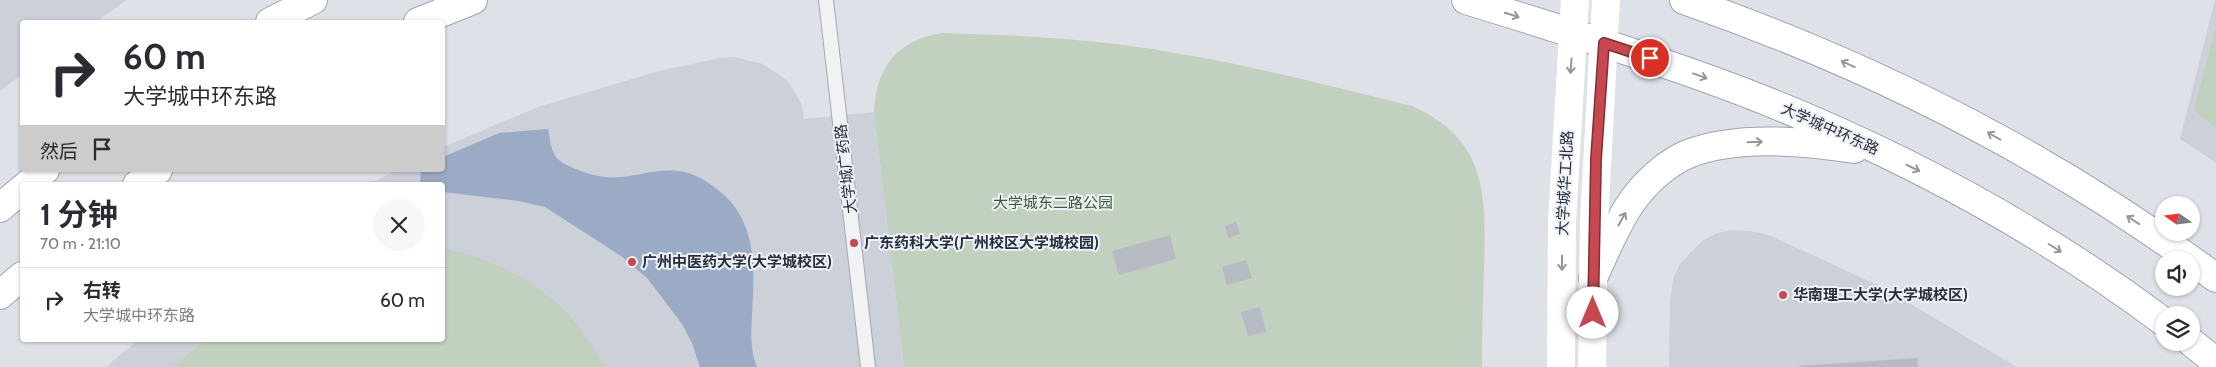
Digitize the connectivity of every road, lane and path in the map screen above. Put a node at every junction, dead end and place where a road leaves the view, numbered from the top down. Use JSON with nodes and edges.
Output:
{"nodes":[{"id":1,"x":313,"y":0,"type":"edge"},
{"id":2,"x":473,"y":0,"type":"edge"},
{"id":3,"x":826,"y":0,"type":"edge"},
{"id":4,"x":1466,"y":0,"type":"edge"},
{"id":5,"x":1575,"y":0,"type":"edge"},
{"id":6,"x":1606,"y":0,"type":"edge"},
{"id":7,"x":1684,"y":0,"type":"edge"},
{"id":8,"x":274,"y":20,"type":"edge"},
{"id":9,"x":423,"y":20,"type":"edge"},
{"id":10,"x":1573,"y":33,"type":"junction"},
{"id":11,"x":1604,"y":43,"type":"junction"},
{"id":12,"x":1883,"y":153,"type":"junction"},
{"id":13,"x":43,"y":172,"type":"edge"},
{"id":14,"x":155,"y":172,"type":"edge"},
{"id":15,"x":31,"y":182,"type":"edge"},
{"id":16,"x":141,"y":182,"type":"edge"},
{"id":17,"x":20,"y":191,"type":"edge"},
{"id":18,"x":0,"y":208,"type":"edge"},
{"id":19,"x":20,"y":278,"type":"edge"},
{"id":20,"x":1593,"y":278,"type":"junction"},
{"id":21,"x":2216,"y":278,"type":"edge"},
{"id":22,"x":0,"y":296,"type":"edge"},
{"id":23,"x":2155,"y":316,"type":"edge"},
{"id":24,"x":2200,"y":349,"type":"edge"},
{"id":25,"x":2216,"y":362,"type":"edge"},
{"id":26,"x":868,"y":367,"type":"edge"},
{"id":27,"x":1561,"y":367,"type":"edge"},
{"id":28,"x":1592,"y":367,"type":"edge"}],
"edges":[{"from":1,"to":8,"type":"main road"},
{"from":2,"to":9,"type":"main road"},
{"from":3,"to":26,"type":"lane","name":"大学城广药路"},
{"from":4,"to":10,"type":"main road","name":"大学城中环东路","one_way":true},
{"from":5,"to":10,"type":"main road","name":"大学城华工北路"},
{"from":6,"to":11,"type":"main road","name":"大学城华工北路"},
{"from":21,"to":7,"type":"main road","one_way":true},
{"from":10,"to":11,"type":"main road","name":"大学城中环东路"},
{"from":10,"to":27,"type":"main road","name":"大学城华工北路","one_way":true},
{"from":11,"to":12,"type":"main road","name":"大学城中环东路","one_way":true},
{"from":11,"to":20,"type":"main road","name":"大学城华工北路"},
{"from":20,"to":12,"type":"main road","one_way":true},
{"from":12,"to":23,"type":"main road","name":"大学城中环东路","one_way":true},
{"from":13,"to":15,"type":"main road"},
{"from":14,"to":16,"type":"main road"},
{"from":17,"to":18,"type":"main road"},
{"from":19,"to":22,"type":"main road"},
{"from":20,"to":28,"type":"main road","name":"大学城华工北路"},
{"from":24,"to":25,"type":"main road"}]}
